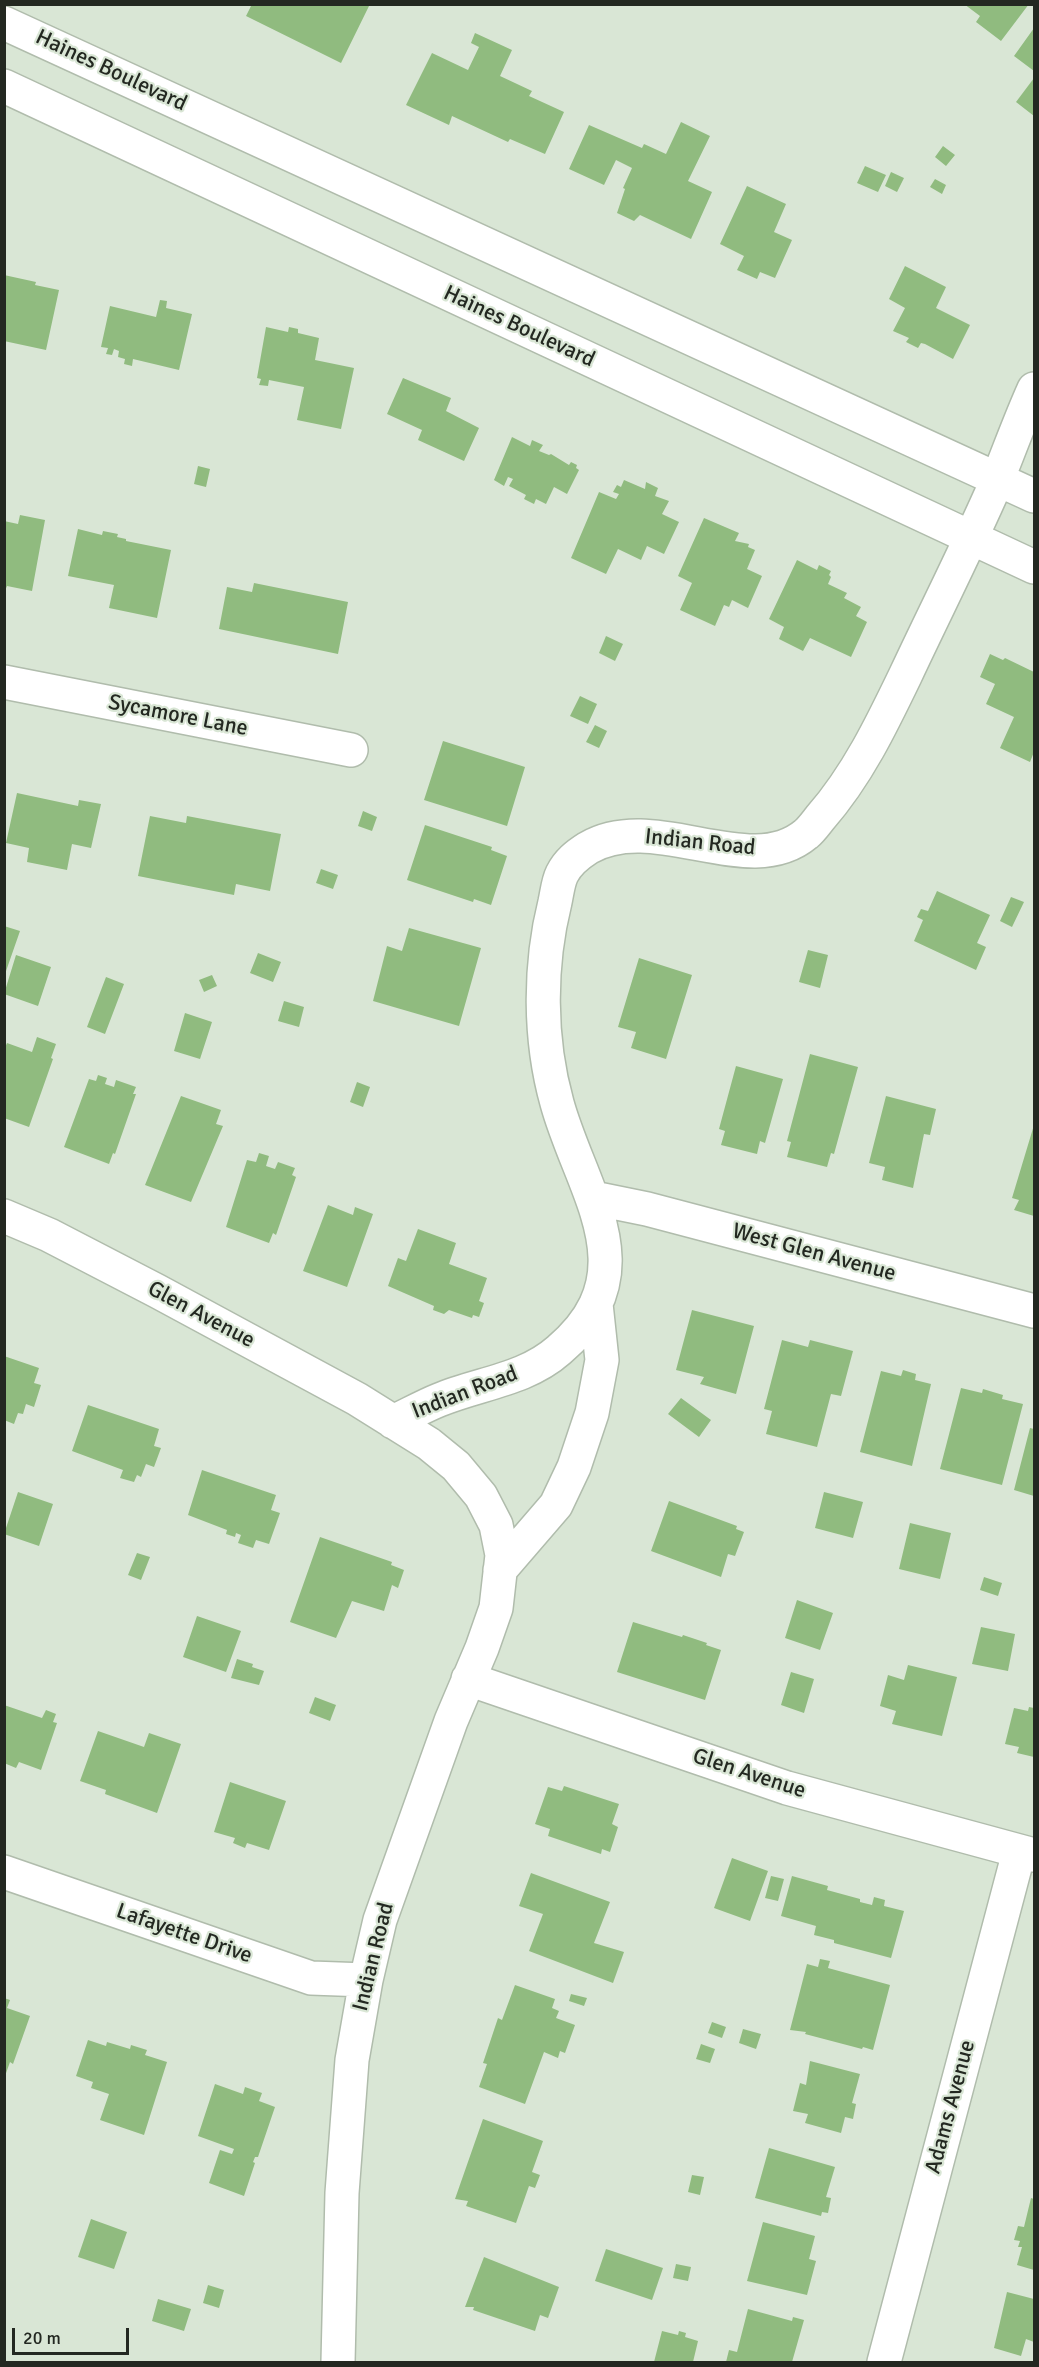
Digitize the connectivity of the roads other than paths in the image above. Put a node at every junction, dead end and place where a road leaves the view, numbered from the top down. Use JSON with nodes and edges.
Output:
{"nodes":[{"id":1,"x":4,"y":23,"type":"edge"},
{"id":2,"x":4,"y":86,"type":"edge"},
{"id":3,"x":1035,"y":388,"type":"edge"},
{"id":4,"x":997,"y":479,"type":"junction"},
{"id":5,"x":1035,"y":496,"type":"edge"},
{"id":6,"x":971,"y":538,"type":"junction"},
{"id":7,"x":1035,"y":567,"type":"edge"},
{"id":8,"x":4,"y":682,"type":"edge"},
{"id":9,"x":351,"y":750,"type":"dead end"},
{"id":10,"x":593,"y":1198,"type":"junction"},
{"id":11,"x":4,"y":1216,"type":"edge"},
{"id":12,"x":596,"y":1304,"type":"junction"},
{"id":13,"x":1035,"y":1311,"type":"edge"},
{"id":14,"x":393,"y":1422,"type":"junction"},
{"id":15,"x":501,"y":1570,"type":"junction"},
{"id":16,"x":468,"y":1679,"type":"junction"},
{"id":17,"x":1027,"y":1853,"type":"edge"},
{"id":18,"x":4,"y":1872,"type":"edge"},
{"id":19,"x":366,"y":1980,"type":"junction"},
{"id":20,"x":338,"y":2362,"type":"edge"},
{"id":21,"x":884,"y":2362,"type":"edge"}],
"edges":[{"from":1,"to":4,"type":"street","name":"Haines Boulevard"},
{"from":2,"to":6,"type":"street","name":"Haines Boulevard"},
{"from":3,"to":4,"type":"street","name":"Indian Road"},
{"from":4,"to":5,"type":"street","name":"Haines Boulevard"},
{"from":4,"to":6,"type":"street","name":"Indian Road"},
{"from":6,"to":7,"type":"street","name":"Haines Boulevard"},
{"from":6,"to":10,"type":"street","name":"Indian Road"},
{"from":8,"to":9,"type":"street","name":"Sycamore Lane"},
{"from":10,"to":12,"type":"street","name":"Indian Road"},
{"from":10,"to":13,"type":"street","name":"West Glen Avenue"},
{"from":11,"to":14,"type":"street","name":"Glen Avenue"},
{"from":12,"to":14,"type":"street","name":"Indian Road"},
{"from":12,"to":15,"type":"street","name":"Indian Road"},
{"from":14,"to":15,"type":"street","name":"Indian Road"},
{"from":15,"to":16,"type":"street","name":"Indian Road"},
{"from":16,"to":17,"type":"street","name":"Glen Avenue"},
{"from":16,"to":19,"type":"street","name":"Indian Road"},
{"from":17,"to":21,"type":"street","name":"Adams Avenue"},
{"from":18,"to":19,"type":"street","name":"Lafayette Drive"},
{"from":19,"to":20,"type":"street","name":"Indian Road"}]}
